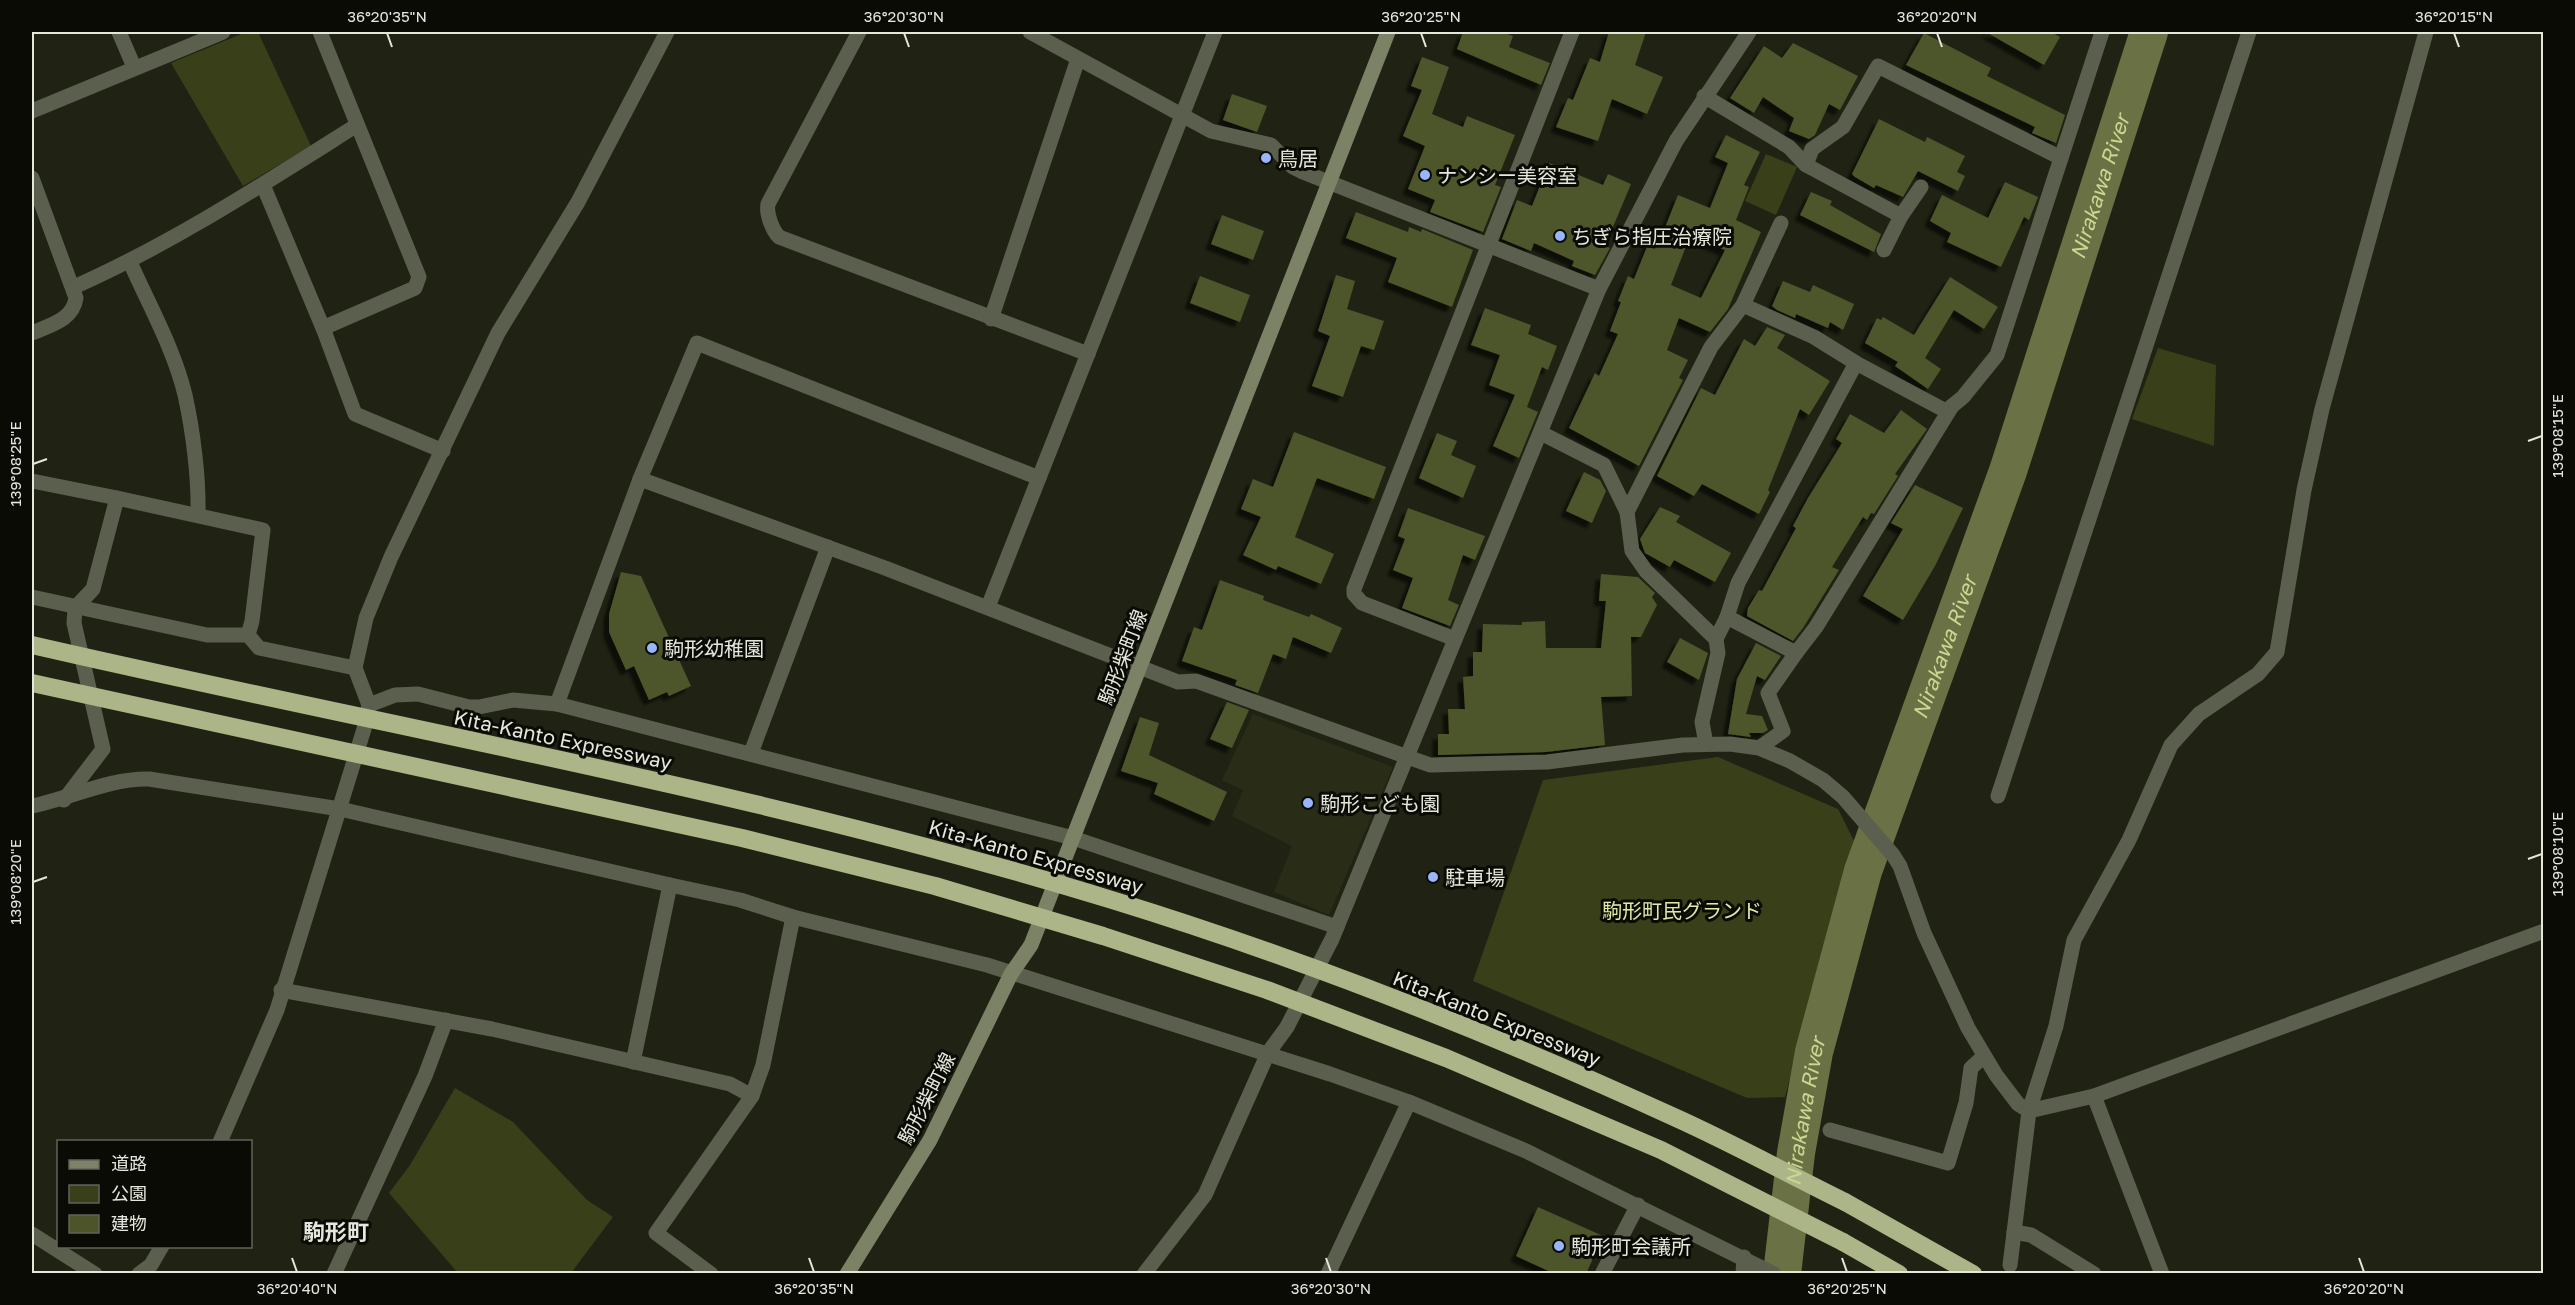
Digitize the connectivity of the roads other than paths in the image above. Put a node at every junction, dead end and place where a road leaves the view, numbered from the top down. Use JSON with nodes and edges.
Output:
{"nodes":[{"id":1,"x":119,"y":32,"type":"edge"},
{"id":2,"x":223,"y":32,"type":"edge"},
{"id":3,"x":320,"y":32,"type":"edge"},
{"id":4,"x":667,"y":32,"type":"edge"},
{"id":5,"x":859,"y":32,"type":"edge"},
{"id":6,"x":1030,"y":32,"type":"edge"},
{"id":7,"x":1215,"y":32,"type":"edge"},
{"id":8,"x":1388,"y":32,"type":"edge"},
{"id":9,"x":1572,"y":32,"type":"edge"},
{"id":10,"x":1746,"y":32,"type":"edge"},
{"id":11,"x":2102,"y":32,"type":"edge"},
{"id":12,"x":2249,"y":32,"type":"edge"},
{"id":13,"x":2426,"y":32,"type":"edge"},
{"id":14,"x":1078,"y":59,"type":"junction"},
{"id":15,"x":134,"y":67,"type":"junction"},
{"id":16,"x":1704,"y":96,"type":"junction"},
{"id":17,"x":32,"y":111,"type":"edge"},
{"id":18,"x":1183,"y":116,"type":"junction"},
{"id":19,"x":357,"y":125,"type":"junction"},
{"id":20,"x":2061,"y":158,"type":"junction"},
{"id":21,"x":1806,"y":165,"type":"junction"},
{"id":22,"x":32,"y":178,"type":"edge"},
{"id":23,"x":1329,"y":183,"type":"junction"},
{"id":24,"x":263,"y":184,"type":"junction"},
{"id":25,"x":1921,"y":187,"type":"dead end"},
{"id":26,"x":1901,"y":216,"type":"junction"},
{"id":27,"x":1781,"y":223,"type":"dead end"},
{"id":28,"x":1487,"y":245,"type":"junction"},
{"id":29,"x":1884,"y":249,"type":"dead end"},
{"id":30,"x":130,"y":262,"type":"junction"},
{"id":31,"x":74,"y":287,"type":"junction"},
{"id":32,"x":1599,"y":289,"type":"junction"},
{"id":33,"x":1743,"y":305,"type":"junction"},
{"id":34,"x":991,"y":319,"type":"junction"},
{"id":35,"x":323,"y":328,"type":"junction"},
{"id":36,"x":32,"y":333,"type":"edge"},
{"id":37,"x":1088,"y":354,"type":"junction"},
{"id":38,"x":1856,"y":363,"type":"junction"},
{"id":39,"x":1952,"y":406,"type":"junction"},
{"id":40,"x":1541,"y":433,"type":"junction"},
{"id":41,"x":442,"y":452,"type":"junction"},
{"id":42,"x":640,"y":478,"type":"junction"},
{"id":43,"x":1039,"y":478,"type":"junction"},
{"id":44,"x":32,"y":482,"type":"edge"},
{"id":45,"x":117,"y":498,"type":"junction"},
{"id":46,"x":1627,"y":512,"type":"junction"},
{"id":47,"x":198,"y":515,"type":"junction"},
{"id":48,"x":828,"y":547,"type":"junction"},
{"id":49,"x":32,"y":597,"type":"edge"},
{"id":50,"x":75,"y":608,"type":"junction"},
{"id":51,"x":988,"y":608,"type":"junction"},
{"id":52,"x":1727,"y":617,"type":"junction"},
{"id":53,"x":248,"y":635,"type":"junction"},
{"id":54,"x":1455,"y":639,"type":"junction"},
{"id":55,"x":1716,"y":639,"type":"junction"},
{"id":56,"x":32,"y":645,"type":"edge"},
{"id":57,"x":1796,"y":653,"type":"junction"},
{"id":58,"x":1141,"y":666,"type":"junction"},
{"id":59,"x":355,"y":668,"type":"junction"},
{"id":60,"x":32,"y":683,"type":"edge"},
{"id":61,"x":557,"y":704,"type":"junction"},
{"id":62,"x":369,"y":705,"type":"junction"},
{"id":63,"x":1706,"y":744,"type":"junction"},
{"id":64,"x":1759,"y":748,"type":"junction"},
{"id":65,"x":751,"y":753,"type":"junction"},
{"id":66,"x":1407,"y":758,"type":"junction"},
{"id":67,"x":1998,"y":796,"type":"dead end"},
{"id":68,"x":64,"y":800,"type":"junction"},
{"id":69,"x":32,"y":806,"type":"edge"},
{"id":70,"x":340,"y":809,"type":"junction"},
{"id":71,"x":1073,"y":837,"type":"junction"},
{"id":72,"x":670,"y":885,"type":"junction"},
{"id":73,"x":793,"y":916,"type":"junction"},
{"id":74,"x":1337,"y":927,"type":"junction"},
{"id":75,"x":2544,"y":931,"type":"edge"},
{"id":76,"x":1011,"y":974,"type":"junction"},
{"id":77,"x":282,"y":990,"type":"junction"},
{"id":78,"x":446,"y":1020,"type":"junction"},
{"id":79,"x":1268,"y":1053,"type":"junction"},
{"id":80,"x":1984,"y":1056,"type":"junction"},
{"id":81,"x":633,"y":1062,"type":"junction"},
{"id":82,"x":752,"y":1096,"type":"junction"},
{"id":83,"x":2094,"y":1096,"type":"junction"},
{"id":84,"x":1409,"y":1102,"type":"junction"},
{"id":85,"x":2029,"y":1111,"type":"junction"},
{"id":86,"x":1830,"y":1130,"type":"dead end"},
{"id":87,"x":221,"y":1140,"type":"edge"},
{"id":88,"x":1638,"y":1205,"type":"junction"},
{"id":89,"x":2014,"y":1232,"type":"junction"},
{"id":90,"x":32,"y":1234,"type":"edge"},
{"id":91,"x":161,"y":1248,"type":"edge"},
{"id":92,"x":1746,"y":1264,"type":"edge"},
{"id":93,"x":2010,"y":1265,"type":"dead end"},
{"id":94,"x":95,"y":1274,"type":"edge"},
{"id":95,"x":139,"y":1274,"type":"edge"},
{"id":96,"x":334,"y":1274,"type":"edge"},
{"id":97,"x":711,"y":1274,"type":"edge"},
{"id":98,"x":847,"y":1274,"type":"edge"},
{"id":99,"x":1144,"y":1274,"type":"edge"},
{"id":100,"x":1328,"y":1274,"type":"edge"},
{"id":101,"x":1602,"y":1274,"type":"edge"},
{"id":102,"x":1774,"y":1274,"type":"edge"},
{"id":103,"x":1899,"y":1274,"type":"edge"},
{"id":104,"x":1973,"y":1274,"type":"edge"},
{"id":105,"x":2094,"y":1274,"type":"edge"},
{"id":106,"x":2162,"y":1274,"type":"edge"}],
"edges":[{"from":1,"to":15,"type":"street"},
{"from":2,"to":15,"type":"street"},
{"from":3,"to":19,"type":"street"},
{"from":4,"to":41,"type":"street"},
{"from":5,"to":34,"type":"street"},
{"from":6,"to":14,"type":"street"},
{"from":7,"to":18,"type":"street"},
{"from":8,"to":23,"type":"main road","name":"駒形柴町線"},
{"from":9,"to":28,"type":"street"},
{"from":10,"to":16,"type":"street"},
{"from":11,"to":20,"type":"street"},
{"from":12,"to":67,"type":"street"},
{"from":13,"to":85,"type":"street"},
{"from":14,"to":18,"type":"street"},
{"from":14,"to":34,"type":"street"},
{"from":15,"to":17,"type":"street"},
{"from":16,"to":21,"type":"street"},
{"from":16,"to":32,"type":"street"},
{"from":18,"to":23,"type":"street"},
{"from":18,"to":37,"type":"street"},
{"from":19,"to":24,"type":"street"},
{"from":19,"to":35,"type":"street"},
{"from":20,"to":21,"type":"street"},
{"from":20,"to":39,"type":"street"},
{"from":21,"to":26,"type":"street"},
{"from":22,"to":31,"type":"street"},
{"from":23,"to":28,"type":"street"},
{"from":23,"to":58,"type":"main road","name":"駒形柴町線"},
{"from":24,"to":30,"type":"street"},
{"from":24,"to":35,"type":"street"},
{"from":25,"to":26,"type":"street"},
{"from":26,"to":29,"type":"street"},
{"from":27,"to":33,"type":"street"},
{"from":28,"to":32,"type":"street"},
{"from":28,"to":54,"type":"street"},
{"from":30,"to":31,"type":"street"},
{"from":30,"to":47,"type":"street"},
{"from":31,"to":36,"type":"street"},
{"from":32,"to":40,"type":"street"},
{"from":33,"to":38,"type":"street"},
{"from":33,"to":46,"type":"street"},
{"from":34,"to":37,"type":"street"},
{"from":35,"to":41,"type":"street"},
{"from":37,"to":43,"type":"street"},
{"from":38,"to":39,"type":"street"},
{"from":38,"to":52,"type":"street"},
{"from":39,"to":57,"type":"street"},
{"from":40,"to":46,"type":"street"},
{"from":40,"to":54,"type":"street"},
{"from":41,"to":59,"type":"street"},
{"from":42,"to":43,"type":"street"},
{"from":42,"to":48,"type":"street"},
{"from":42,"to":61,"type":"street"},
{"from":43,"to":51,"type":"street"},
{"from":44,"to":45,"type":"street"},
{"from":45,"to":47,"type":"street"},
{"from":45,"to":50,"type":"street"},
{"from":46,"to":55,"type":"street"},
{"from":47,"to":53,"type":"street"},
{"from":48,"to":51,"type":"street"},
{"from":48,"to":65,"type":"street"},
{"from":49,"to":50,"type":"street"},
{"from":50,"to":53,"type":"street"},
{"from":50,"to":68,"type":"street"},
{"from":51,"to":58,"type":"street"},
{"from":52,"to":55,"type":"street"},
{"from":52,"to":57,"type":"street"},
{"from":53,"to":59,"type":"street"},
{"from":54,"to":66,"type":"street"},
{"from":55,"to":63,"type":"street"},
{"from":56,"to":104,"type":"highway","name":"Kita-Kanto Expressway","bridge":true},
{"from":57,"to":64,"type":"street"},
{"from":58,"to":66,"type":"street"},
{"from":58,"to":71,"type":"main road","name":"駒形柴町線"},
{"from":59,"to":62,"type":"street"},
{"from":60,"to":103,"type":"highway","bridge":true},
{"from":61,"to":62,"type":"street"},
{"from":61,"to":65,"type":"street"},
{"from":62,"to":70,"type":"street"},
{"from":63,"to":64,"type":"street"},
{"from":63,"to":66,"type":"street"},
{"from":64,"to":80,"type":"street"},
{"from":65,"to":71,"type":"street"},
{"from":66,"to":74,"type":"street"},
{"from":68,"to":69,"type":"street"},
{"from":68,"to":70,"type":"street"},
{"from":70,"to":72,"type":"street"},
{"from":70,"to":77,"type":"street"},
{"from":71,"to":74,"type":"street"},
{"from":71,"to":76,"type":"main road","name":"駒形柴町線"},
{"from":72,"to":73,"type":"street"},
{"from":72,"to":81,"type":"street"},
{"from":73,"to":76,"type":"street"},
{"from":73,"to":82,"type":"street"},
{"from":74,"to":79,"type":"street"},
{"from":75,"to":83,"type":"street"},
{"from":76,"to":79,"type":"street"},
{"from":76,"to":98,"type":"main road","name":"駒形柴町線"},
{"from":77,"to":78,"type":"street"},
{"from":77,"to":87,"type":"street"},
{"from":78,"to":81,"type":"street"},
{"from":78,"to":96,"type":"street"},
{"from":79,"to":84,"type":"street"},
{"from":79,"to":99,"type":"street"},
{"from":80,"to":85,"type":"street"},
{"from":80,"to":86,"type":"street"},
{"from":81,"to":82,"type":"street"},
{"from":82,"to":97,"type":"street"},
{"from":83,"to":85,"type":"street"},
{"from":83,"to":106,"type":"street"},
{"from":84,"to":88,"type":"street"},
{"from":84,"to":100,"type":"street"},
{"from":85,"to":89,"type":"street"},
{"from":88,"to":92,"type":"street"},
{"from":88,"to":101,"type":"street"},
{"from":89,"to":93,"type":"street"},
{"from":89,"to":105,"type":"street"},
{"from":90,"to":94,"type":"street"},
{"from":91,"to":95,"type":"street"},
{"from":92,"to":102,"type":"street"}]}
